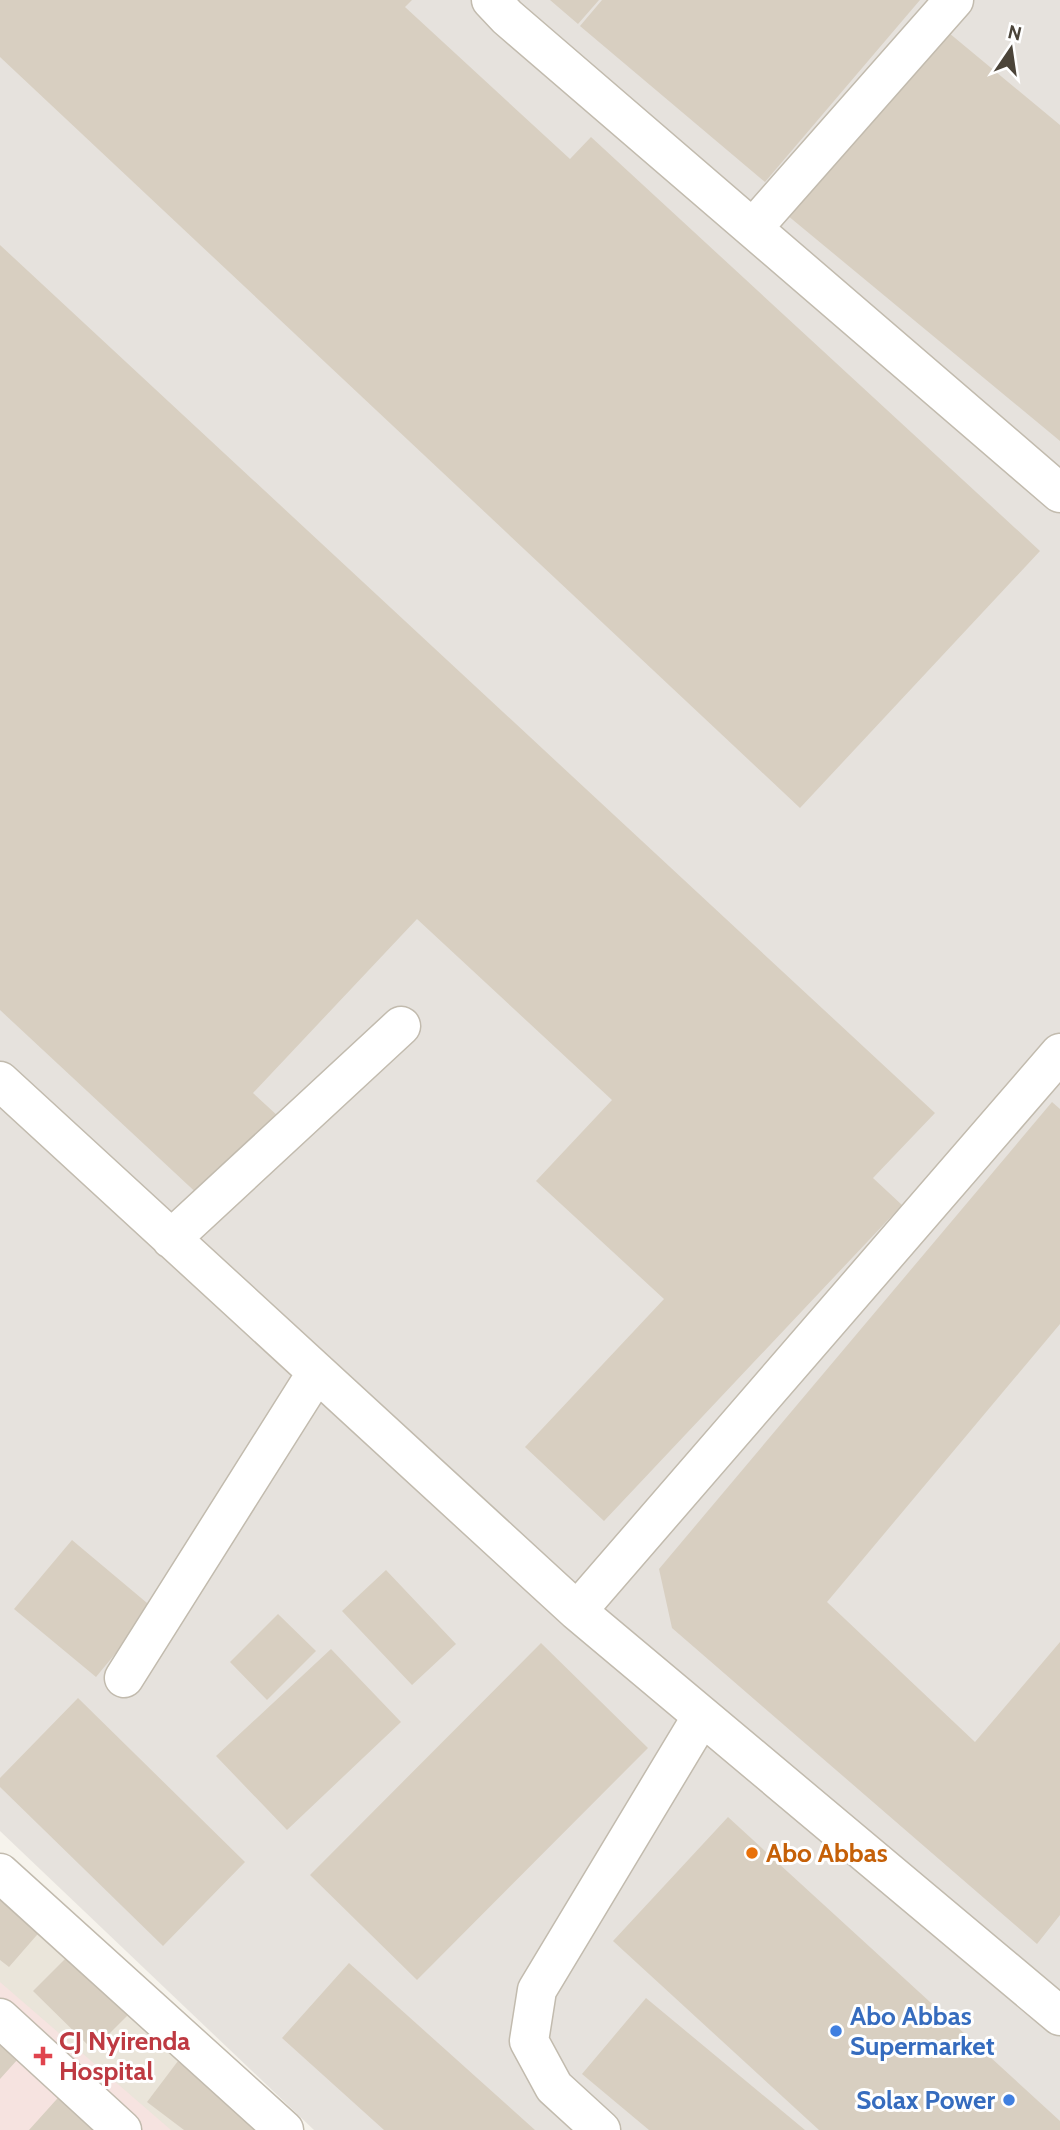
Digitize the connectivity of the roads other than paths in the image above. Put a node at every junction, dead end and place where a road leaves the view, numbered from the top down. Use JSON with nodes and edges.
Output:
{"nodes":[{"id":1,"x":491,"y":0,"type":"edge"},
{"id":2,"x":954,"y":0,"type":"edge"},
{"id":3,"x":753,"y":228,"type":"junction"},
{"id":4,"x":1060,"y":493,"type":"edge"},
{"id":5,"x":401,"y":1026,"type":"dead end"},
{"id":6,"x":1060,"y":1053,"type":"edge"},
{"id":7,"x":0,"y":1081,"type":"edge"},
{"id":8,"x":171,"y":1238,"type":"junction"},
{"id":9,"x":317,"y":1373,"type":"junction"},
{"id":10,"x":577,"y":1611,"type":"junction"},
{"id":11,"x":124,"y":1678,"type":"dead end"},
{"id":12,"x":702,"y":1716,"type":"junction"},
{"id":13,"x":0,"y":1872,"type":"edge"},
{"id":14,"x":1060,"y":2016,"type":"edge"},
{"id":15,"x":0,"y":2018,"type":"edge"},
{"id":16,"x":122,"y":2130,"type":"edge"},
{"id":17,"x":284,"y":2130,"type":"edge"},
{"id":18,"x":601,"y":2130,"type":"edge"}],
"edges":[{"from":1,"to":3,"type":"street"},
{"from":2,"to":3,"type":"street"},
{"from":3,"to":4,"type":"street"},
{"from":5,"to":8,"type":"street"},
{"from":6,"to":10,"type":"street"},
{"from":7,"to":8,"type":"street"},
{"from":8,"to":9,"type":"street"},
{"from":9,"to":10,"type":"street"},
{"from":9,"to":11,"type":"street"},
{"from":10,"to":12,"type":"street"},
{"from":12,"to":14,"type":"street"},
{"from":12,"to":18,"type":"street"},
{"from":13,"to":17,"type":"street"},
{"from":15,"to":16,"type":"street"}]}
